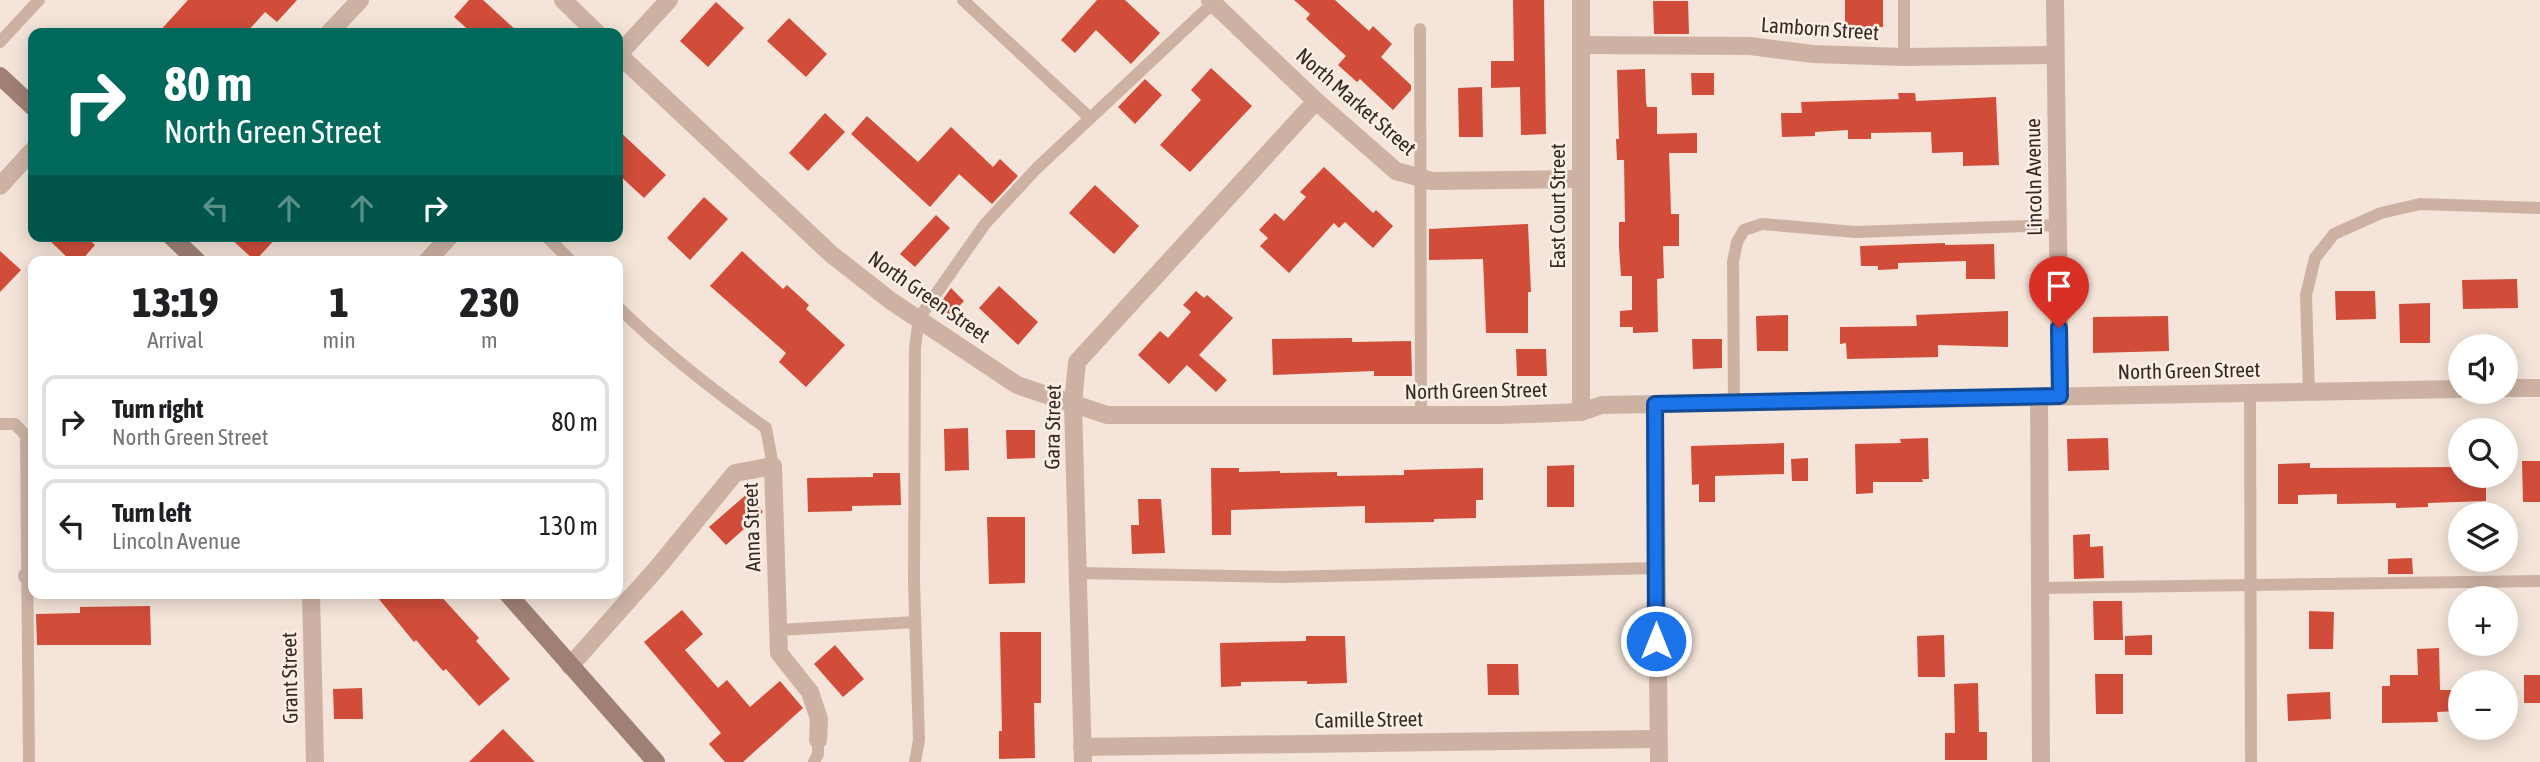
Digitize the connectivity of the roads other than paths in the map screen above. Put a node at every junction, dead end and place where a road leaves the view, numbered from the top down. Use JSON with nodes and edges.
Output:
{"nodes":[{"id":1,"x":39,"y":0,"type":"edge"},
{"id":2,"x":359,"y":0,"type":"edge"},
{"id":3,"x":563,"y":0,"type":"edge"},
{"id":4,"x":669,"y":0,"type":"edge"},
{"id":5,"x":963,"y":0,"type":"edge"},
{"id":6,"x":1581,"y":0,"type":"edge"},
{"id":7,"x":1904,"y":0,"type":"edge"},
{"id":8,"x":2055,"y":0,"type":"edge"},
{"id":9,"x":1211,"y":2,"type":"edge"},
{"id":10,"x":334,"y":28,"type":"edge"},
{"id":11,"x":592,"y":28,"type":"edge"},
{"id":12,"x":1420,"y":29,"type":"dead end"},
{"id":13,"x":0,"y":42,"type":"edge"},
{"id":14,"x":1581,"y":45,"type":"junction"},
{"id":15,"x":623,"y":49,"type":"edge"},
{"id":16,"x":2056,"y":55,"type":"junction"},
{"id":17,"x":1904,"y":57,"type":"junction"},
{"id":18,"x":623,"y":59,"type":"edge"},
{"id":19,"x":0,"y":76,"type":"edge"},
{"id":20,"x":1316,"y":101,"type":"junction"},
{"id":21,"x":28,"y":102,"type":"edge"},
{"id":22,"x":1090,"y":118,"type":"junction"},
{"id":23,"x":28,"y":155,"type":"edge"},
{"id":24,"x":1581,"y":179,"type":"junction"},
{"id":25,"x":1420,"y":180,"type":"junction"},
{"id":26,"x":0,"y":186,"type":"edge"},
{"id":27,"x":2540,"y":208,"type":"edge"},
{"id":28,"x":2058,"y":225,"type":"junction"},
{"id":29,"x":177,"y":242,"type":"edge"},
{"id":30,"x":445,"y":242,"type":"edge"},
{"id":31,"x":552,"y":242,"type":"edge"},
{"id":32,"x":192,"y":256,"type":"edge"},
{"id":33,"x":432,"y":256,"type":"edge"},
{"id":34,"x":566,"y":256,"type":"edge"},
{"id":35,"x":623,"y":312,"type":"edge"},
{"id":36,"x":919,"y":318,"type":"junction"},
{"id":37,"x":2518,"y":388,"type":"edge"},
{"id":38,"x":2540,"y":388,"type":"edge"},
{"id":39,"x":2448,"y":389,"type":"edge"},
{"id":40,"x":2309,"y":392,"type":"junction"},
{"id":41,"x":2250,"y":393,"type":"junction"},
{"id":42,"x":2060,"y":396,"type":"junction"},
{"id":43,"x":2039,"y":397,"type":"junction"},
{"id":44,"x":1734,"y":402,"type":"junction"},
{"id":45,"x":1073,"y":404,"type":"junction"},
{"id":46,"x":1655,"y":404,"type":"junction"},
{"id":47,"x":1581,"y":412,"type":"junction"},
{"id":48,"x":1421,"y":415,"type":"junction"},
{"id":49,"x":0,"y":424,"type":"edge"},
{"id":50,"x":28,"y":434,"type":"edge"},
{"id":51,"x":773,"y":466,"type":"junction"},
{"id":52,"x":1656,"y":568,"type":"junction"},
{"id":53,"x":1077,"y":573,"type":"junction"},
{"id":54,"x":2540,"y":581,"type":"edge"},
{"id":55,"x":2251,"y":585,"type":"junction"},
{"id":56,"x":2040,"y":588,"type":"junction"},
{"id":57,"x":30,"y":599,"type":"edge"},
{"id":58,"x":311,"y":599,"type":"edge"},
{"id":59,"x":512,"y":599,"type":"edge"},
{"id":60,"x":915,"y":622,"type":"junction"},
{"id":61,"x":779,"y":629,"type":"junction"},
{"id":62,"x":570,"y":666,"type":"junction"},
{"id":63,"x":1657,"y":739,"type":"junction"},
{"id":64,"x":818,"y":740,"type":"joint"},
{"id":65,"x":1082,"y":754,"type":"edge"},
{"id":66,"x":29,"y":762,"type":"edge"},
{"id":67,"x":315,"y":762,"type":"edge"},
{"id":68,"x":656,"y":762,"type":"edge"},
{"id":69,"x":814,"y":762,"type":"edge"},
{"id":70,"x":915,"y":762,"type":"edge"},
{"id":71,"x":1658,"y":762,"type":"edge"},
{"id":72,"x":2041,"y":762,"type":"edge"},
{"id":73,"x":2251,"y":762,"type":"edge"}],
"edges":[{"from":1,"to":13,"type":"lane"},
{"from":2,"to":10,"type":"street"},
{"from":3,"to":11,"type":"street"},
{"from":4,"to":15,"type":"street"},
{"from":5,"to":22,"type":"lane"},
{"from":6,"to":14,"type":"street","name":"East Court Street"},
{"from":7,"to":17,"type":"lane"},
{"from":8,"to":16,"type":"street","name":"Lincoln Avenue"},
{"from":9,"to":20,"type":"street","name":"North Market Street"},
{"from":9,"to":22,"type":"lane"},
{"from":12,"to":25,"type":"lane"},
{"from":14,"to":17,"type":"street","name":"Lamborn Street"},
{"from":14,"to":24,"type":"street","name":"East Court Street"},
{"from":16,"to":17,"type":"street","name":"Lamborn Street"},
{"from":16,"to":28,"type":"street","name":"Lincoln Avenue"},
{"from":18,"to":36,"type":"street","name":"North Green Street"},
{"from":19,"to":21,"type":"main road"},
{"from":20,"to":25,"type":"street","name":"North Market Street"},
{"from":20,"to":45,"type":"street","name":"Gara Street"},
{"from":22,"to":36,"type":"lane"},
{"from":23,"to":26,"type":"street"},
{"from":24,"to":25,"type":"street","name":"North Market Street"},
{"from":24,"to":47,"type":"street","name":"East Court Street"},
{"from":25,"to":48,"type":"lane"},
{"from":27,"to":40,"type":"lane"},
{"from":28,"to":42,"type":"street","name":"Lincoln Avenue"},
{"from":28,"to":44,"type":"lane"},
{"from":29,"to":32,"type":"main road"},
{"from":30,"to":33,"type":"street"},
{"from":31,"to":34,"type":"lane"},
{"from":35,"to":51,"type":"lane"},
{"from":36,"to":45,"type":"street","name":"North Green Street"},
{"from":36,"to":60,"type":"lane"},
{"from":37,"to":38,"type":"street"},
{"from":39,"to":40,"type":"street","name":"North Green Street"},
{"from":40,"to":41,"type":"street","name":"North Green Street"},
{"from":41,"to":42,"type":"street","name":"North Green Street"},
{"from":41,"to":55,"type":"lane"},
{"from":42,"to":43,"type":"street","name":"North Green Street"},
{"from":43,"to":44,"type":"street","name":"North Green Street"},
{"from":43,"to":56,"type":"street"},
{"from":44,"to":46,"type":"street","name":"North Green Street"},
{"from":45,"to":48,"type":"street","name":"North Green Street"},
{"from":45,"to":53,"type":"street","name":"Gara Street"},
{"from":46,"to":47,"type":"street","name":"North Green Street"},
{"from":46,"to":52,"type":"street"},
{"from":47,"to":48,"type":"street","name":"North Green Street"},
{"from":49,"to":50,"type":"lane"},
{"from":51,"to":61,"type":"street","name":"Anna Street"},
{"from":51,"to":62,"type":"street","name":"Anna Street"},
{"from":52,"to":53,"type":"lane"},
{"from":52,"to":63,"type":"street"},
{"from":53,"to":65,"type":"street","name":"Gara Street"},
{"from":54,"to":55,"type":"lane"},
{"from":55,"to":56,"type":"lane"},
{"from":55,"to":73,"type":"lane"},
{"from":56,"to":72,"type":"street"},
{"from":57,"to":66,"type":"lane"},
{"from":58,"to":67,"type":"street","name":"Grant Street"},
{"from":59,"to":62,"type":"main road"},
{"from":60,"to":61,"type":"lane"},
{"from":60,"to":70,"type":"lane"},
{"from":61,"to":64,"type":"street","name":"Anna Street"},
{"from":62,"to":68,"type":"main road"},
{"from":63,"to":65,"type":"street","name":"Camille Street"},
{"from":63,"to":71,"type":"street"},
{"from":64,"to":69,"type":"lane"}]}
